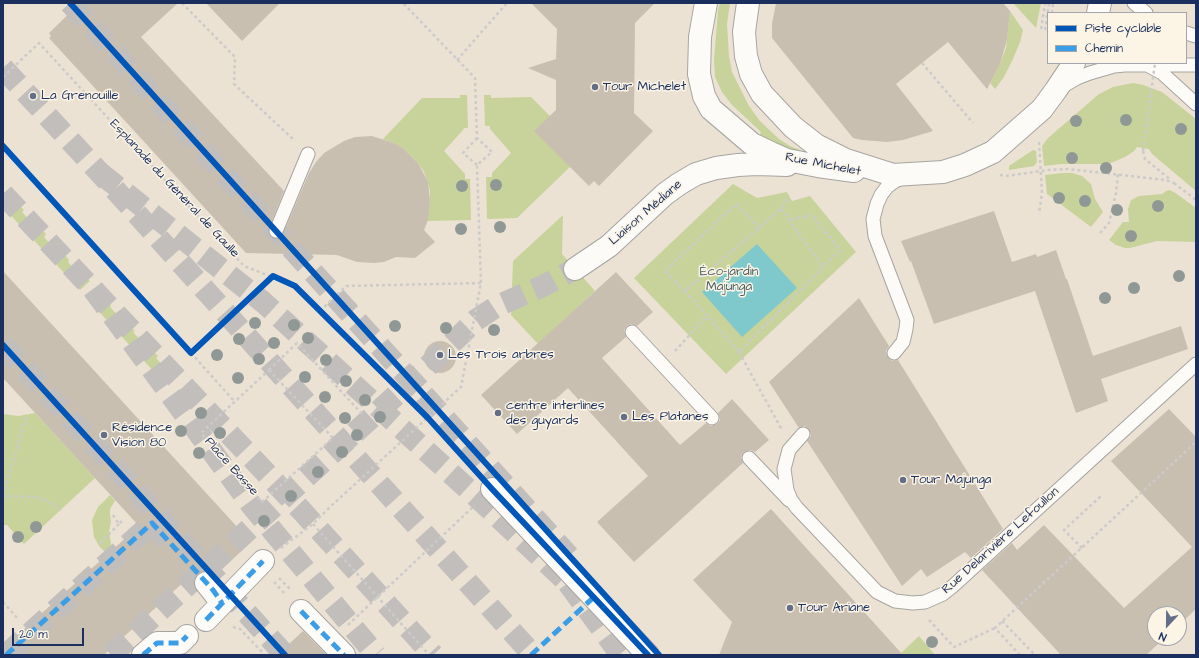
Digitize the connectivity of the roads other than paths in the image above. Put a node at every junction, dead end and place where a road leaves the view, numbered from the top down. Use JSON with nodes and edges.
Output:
{"nodes":[{"id":1,"x":706,"y":3,"type":"edge"},
{"id":2,"x":748,"y":3,"type":"edge"},
{"id":3,"x":1134,"y":3,"type":"edge"},
{"id":4,"x":1145,"y":12,"type":"edge"},
{"id":5,"x":1073,"y":64,"type":"edge"},
{"id":6,"x":1151,"y":64,"type":"edge"},
{"id":7,"x":1196,"y":65,"type":"edge"},
{"id":8,"x":1056,"y":90,"type":"junction"},
{"id":9,"x":1196,"y":104,"type":"edge"},
{"id":10,"x":308,"y":154,"type":"road end"},
{"id":11,"x":818,"y":166,"type":"junction"},
{"id":12,"x":903,"y":175,"type":"junction"},
{"id":13,"x":276,"y":231,"type":"dead end"},
{"id":14,"x":575,"y":269,"type":"tunnel mouth"},
{"id":15,"x":632,"y":332,"type":"dead end"},
{"id":16,"x":894,"y":354,"type":"dead end"},
{"id":17,"x":1196,"y":364,"type":"edge"},
{"id":18,"x":712,"y":418,"type":"dead end"},
{"id":19,"x":803,"y":434,"type":"dead end"},
{"id":20,"x":749,"y":458,"type":"dead end"},
{"id":21,"x":492,"y":488,"type":"road end"},
{"id":22,"x":797,"y":508,"type":"junction"},
{"id":23,"x":261,"y":563,"type":"road end"},
{"id":24,"x":206,"y":583,"type":"tunnel mouth"},
{"id":25,"x":222,"y":603,"type":"junction"},
{"id":26,"x":298,"y":603,"type":"road end"},
{"id":27,"x":206,"y":620,"type":"road end"},
{"id":28,"x":188,"y":636,"type":"dead end"},
{"id":29,"x":143,"y":655,"type":"edge"},
{"id":30,"x":344,"y":655,"type":"edge"},
{"id":31,"x":648,"y":655,"type":"edge"}],
"edges":[{"from":1,"to":11,"type":"street","name":"Rue Michelet"},
{"from":2,"to":12,"type":"street"},
{"from":3,"to":4,"type":"lane"},
{"from":5,"to":8,"type":"street"},
{"from":6,"to":7,"type":"lane"},
{"from":6,"to":8,"type":"lane"},
{"from":6,"to":9,"type":"lane"},
{"from":8,"to":12,"type":"street"},
{"from":10,"to":13,"type":"lane"},
{"from":11,"to":12,"type":"street","name":"Rue Michelet"},
{"from":11,"to":14,"type":"street","name":"Liaison Médiane"},
{"from":12,"to":16,"type":"lane"},
{"from":15,"to":18,"type":"lane"},
{"from":17,"to":22,"type":"lane","name":"Rue Delarivière Lefoullon"},
{"from":19,"to":22,"type":"lane","name":"Rue Delarivière Lefoullon"},
{"from":20,"to":22,"type":"lane","name":"Rue Delarivière Lefoullon"},
{"from":21,"to":31,"type":"street"},
{"from":23,"to":25,"type":"street"},
{"from":24,"to":25,"type":"street"},
{"from":25,"to":27,"type":"street"},
{"from":26,"to":30,"type":"street"},
{"from":28,"to":29,"type":"street"}]}
